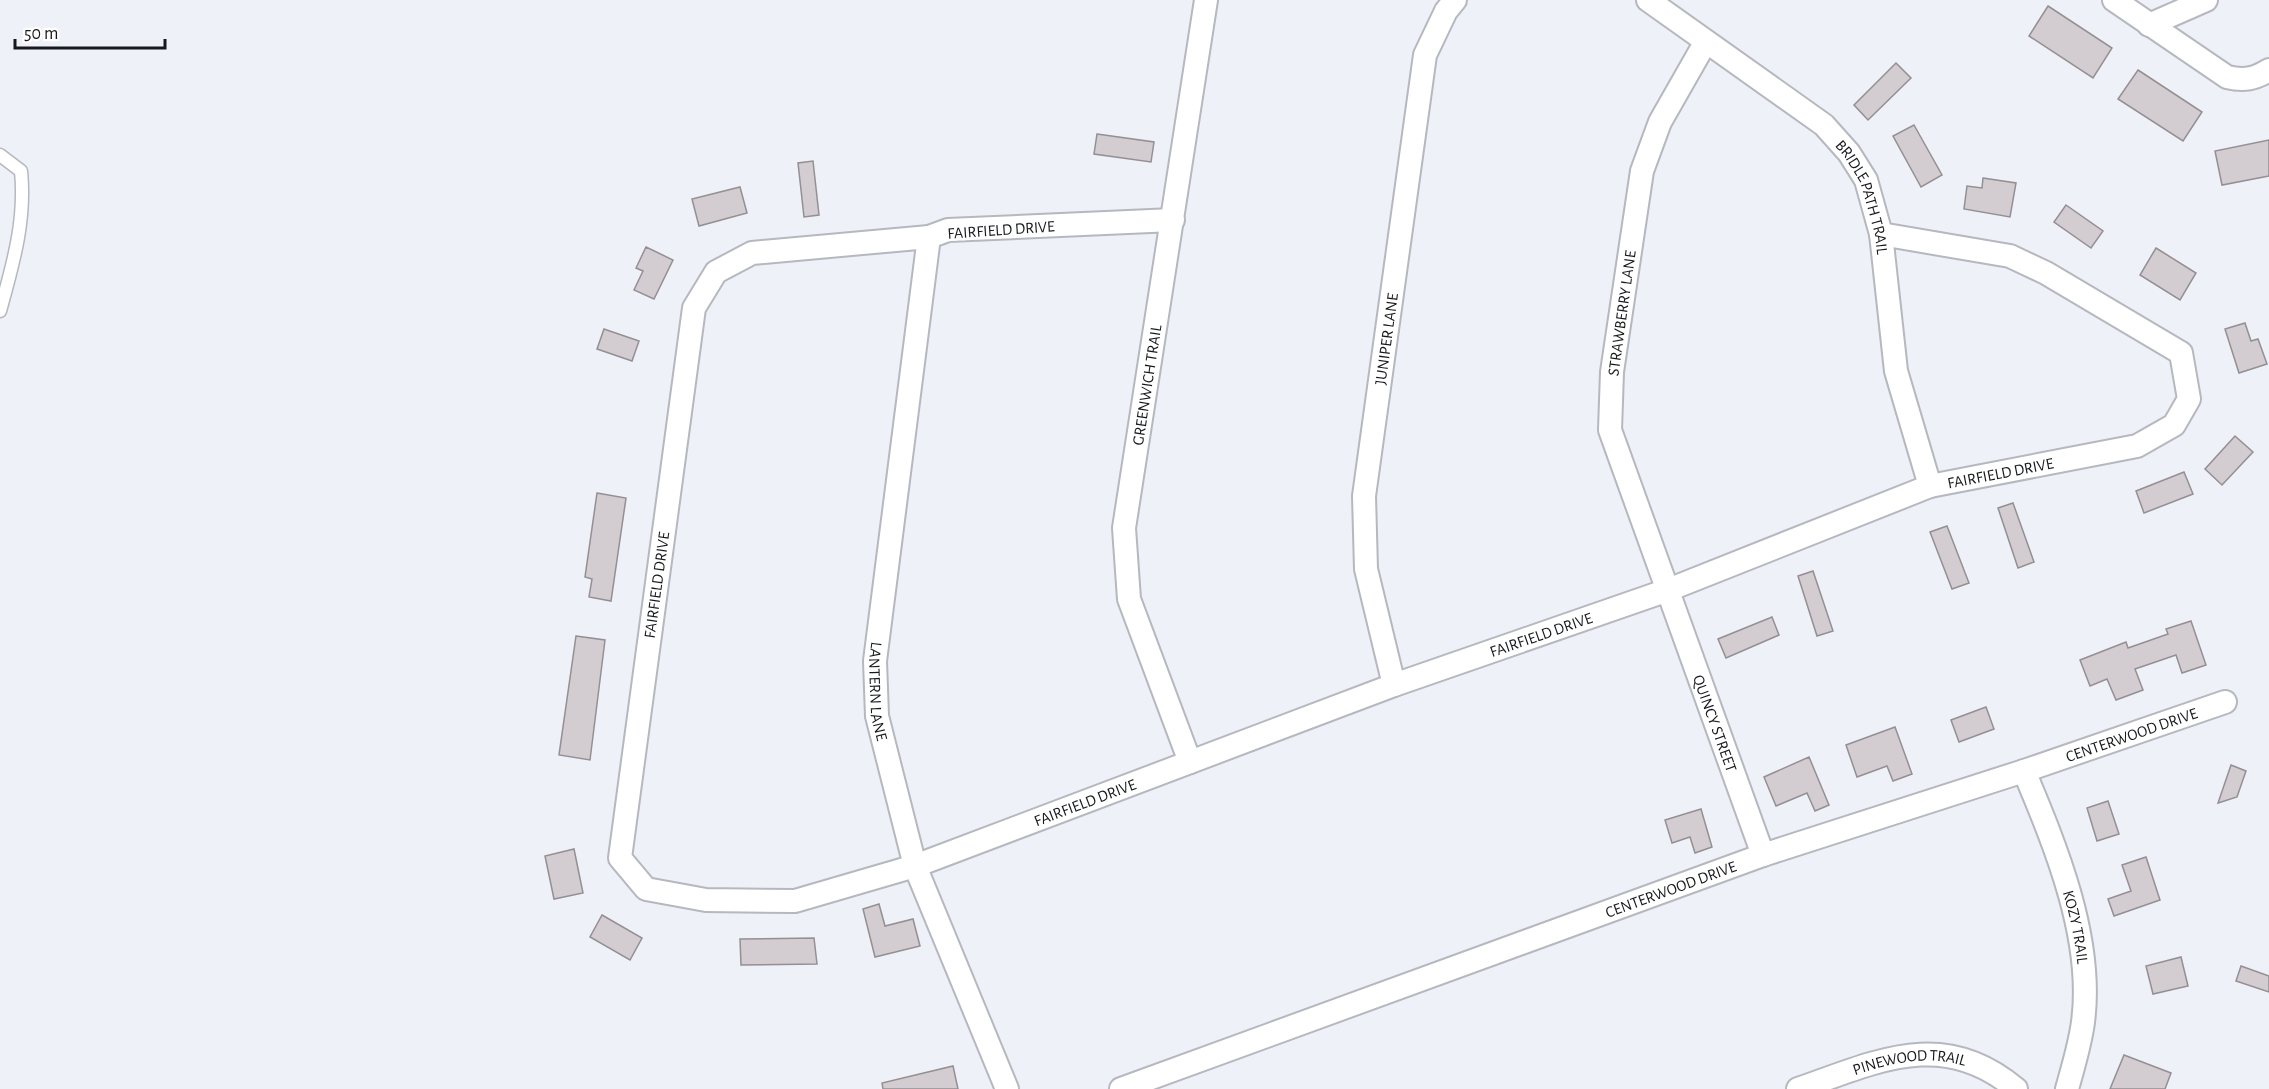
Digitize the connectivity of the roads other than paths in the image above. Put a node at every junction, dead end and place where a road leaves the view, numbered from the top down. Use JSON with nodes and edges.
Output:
{"nodes":[{"id":1,"x":1206,"y":0,"type":"edge"},
{"id":2,"x":1455,"y":0,"type":"edge"},
{"id":3,"x":1648,"y":0,"type":"edge"},
{"id":4,"x":2114,"y":0,"type":"edge"},
{"id":5,"x":2206,"y":0,"type":"edge"},
{"id":6,"x":2149,"y":25,"type":"junction"},
{"id":7,"x":1705,"y":43,"type":"junction"},
{"id":8,"x":2269,"y":70,"type":"edge"},
{"id":9,"x":0,"y":155,"type":"edge"},
{"id":10,"x":1173,"y":220,"type":"junction"},
{"id":11,"x":1881,"y":234,"type":"junction"},
{"id":12,"x":929,"y":237,"type":"junction"},
{"id":13,"x":0,"y":311,"type":"edge"},
{"id":14,"x":1930,"y":486,"type":"junction"},
{"id":15,"x":1668,"y":590,"type":"junction"},
{"id":16,"x":1394,"y":685,"type":"junction"},
{"id":17,"x":2225,"y":702,"type":"dead end"},
{"id":18,"x":1190,"y":762,"type":"junction"},
{"id":19,"x":2024,"y":771,"type":"junction"},
{"id":20,"x":1764,"y":855,"type":"junction"},
{"id":21,"x":915,"y":866,"type":"junction"},
{"id":22,"x":1006,"y":1089,"type":"edge"},
{"id":23,"x":1121,"y":1089,"type":"edge"},
{"id":24,"x":1798,"y":1089,"type":"edge"},
{"id":25,"x":2016,"y":1089,"type":"edge"},
{"id":26,"x":2067,"y":1089,"type":"edge"}],
"edges":[{"from":1,"to":10,"type":"street","name":"GREENWICH TRAIL"},
{"from":2,"to":16,"type":"street","name":"JUNIPER LANE"},
{"from":3,"to":7,"type":"street","name":"BRIDLE PATH TRAIL"},
{"from":4,"to":6,"type":"street"},
{"from":5,"to":6,"type":"street"},
{"from":6,"to":8,"type":"street"},
{"from":7,"to":11,"type":"street","name":"BRIDLE PATH TRAIL"},
{"from":7,"to":15,"type":"street","name":"STRAWBERRY LANE"},
{"from":9,"to":13,"type":"lane"},
{"from":10,"to":12,"type":"street","name":"FAIRFIELD DRIVE"},
{"from":10,"to":18,"type":"street","name":"GREENWICH TRAIL"},
{"from":11,"to":14,"type":"street","name":"BRIDLE PATH TRAIL"},
{"from":11,"to":14,"type":"street","name":"FAIRFIELD DRIVE"},
{"from":12,"to":21,"type":"street","name":"LANTERN LANE"},
{"from":12,"to":21,"type":"street","name":"FAIRFIELD DRIVE"},
{"from":14,"to":15,"type":"street","name":"FAIRFIELD DRIVE"},
{"from":15,"to":16,"type":"street","name":"FAIRFIELD DRIVE"},
{"from":15,"to":20,"type":"street","name":"QUINCY STREET"},
{"from":16,"to":18,"type":"street","name":"FAIRFIELD DRIVE"},
{"from":17,"to":19,"type":"street","name":"CENTERWOOD DRIVE"},
{"from":18,"to":21,"type":"street","name":"FAIRFIELD DRIVE"},
{"from":19,"to":20,"type":"street","name":"CENTERWOOD DRIVE"},
{"from":19,"to":26,"type":"street","name":"KOZY TRAIL"},
{"from":20,"to":23,"type":"street","name":"CENTERWOOD DRIVE"},
{"from":21,"to":22,"type":"street","name":"LANTERN LANE"},
{"from":24,"to":25,"type":"street","name":"PINEWOOD TRAIL"}]}
